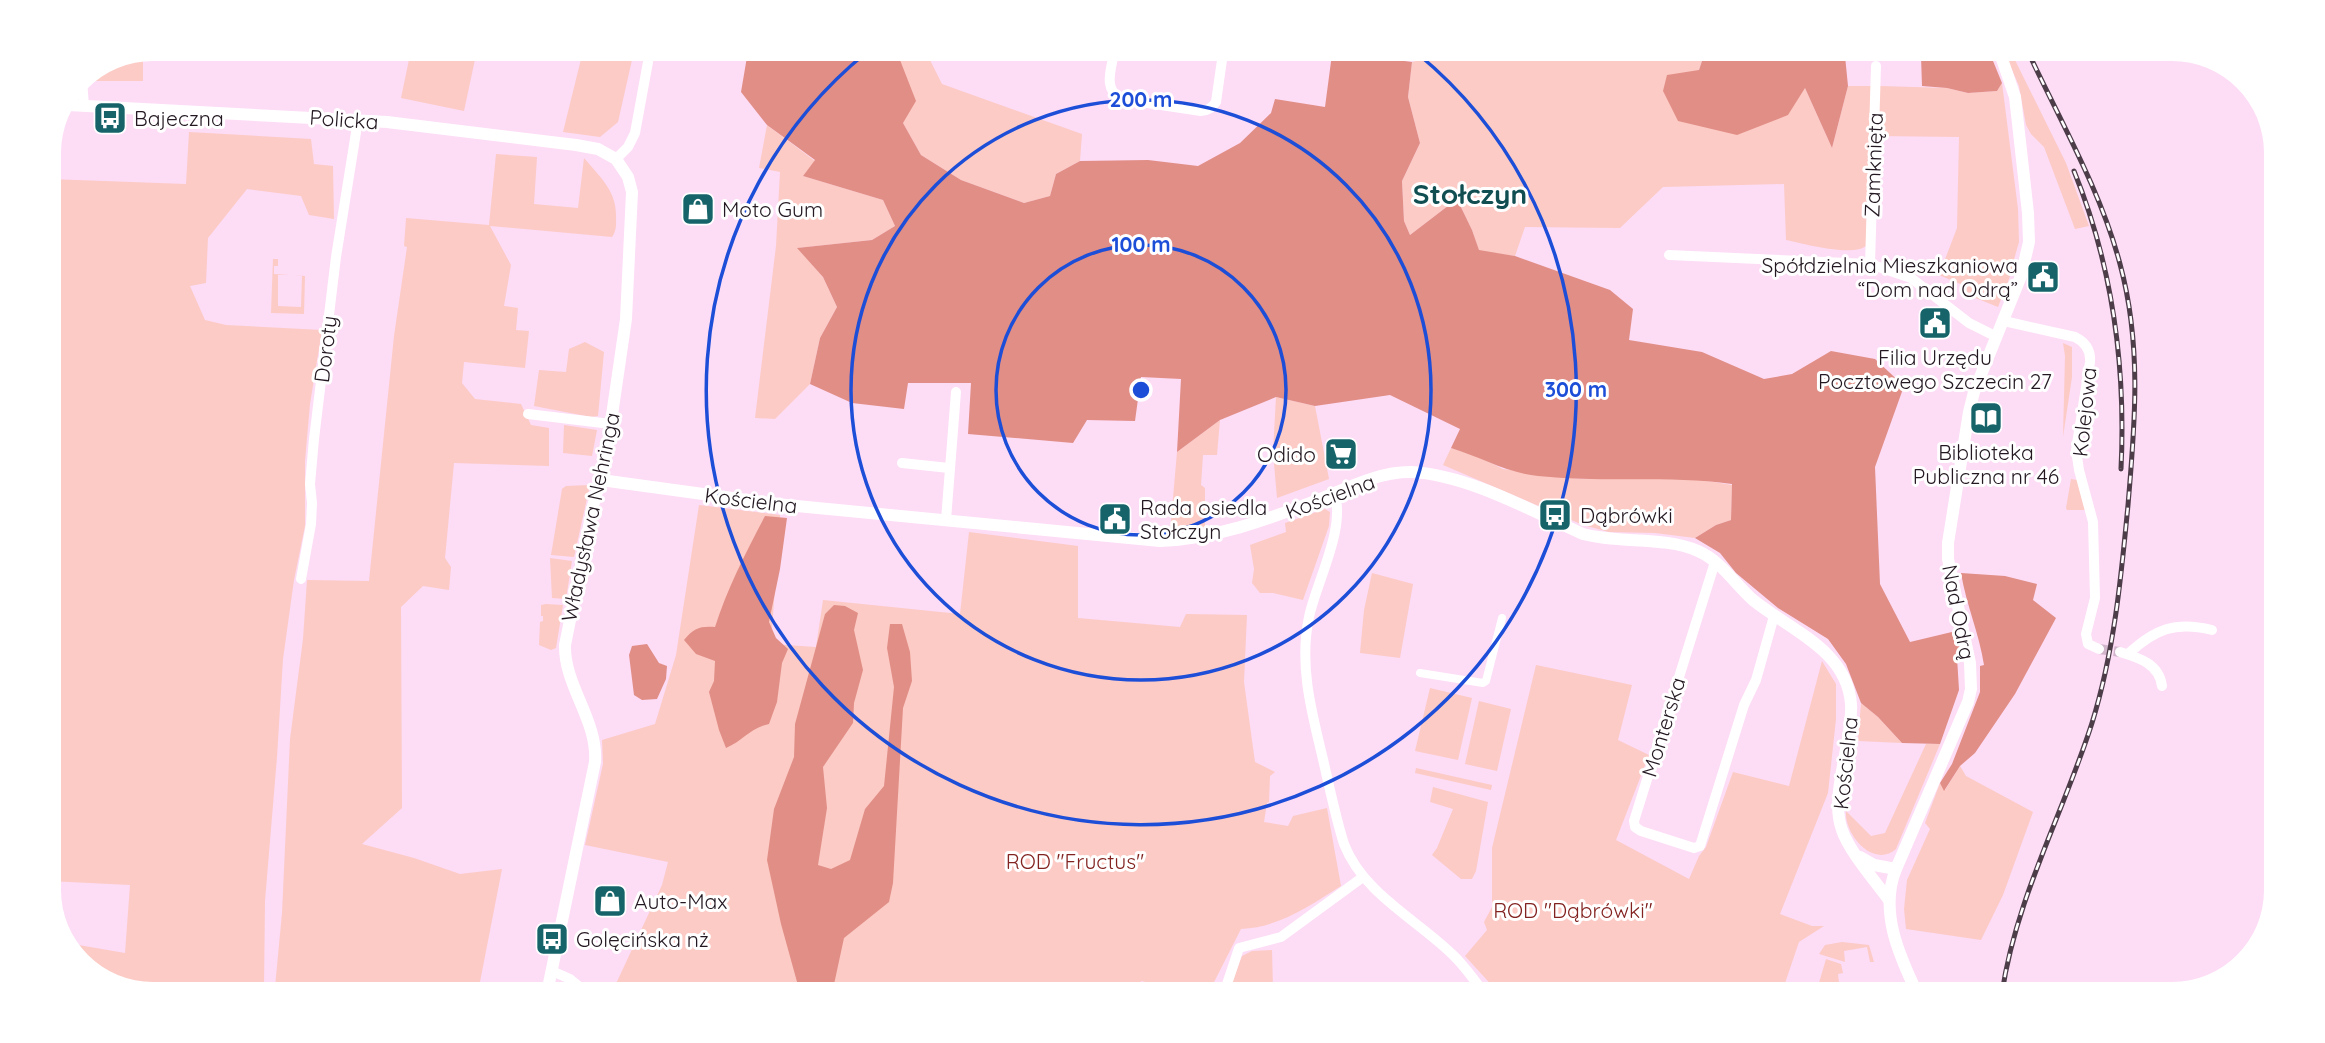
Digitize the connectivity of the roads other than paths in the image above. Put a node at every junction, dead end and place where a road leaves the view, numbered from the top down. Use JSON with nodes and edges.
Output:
{"nodes":[{"id":1,"x":648,"y":61,"type":"edge"},
{"id":2,"x":1113,"y":61,"type":"edge"},
{"id":3,"x":1222,"y":61,"type":"edge"},
{"id":4,"x":2003,"y":61,"type":"edge"},
{"id":5,"x":1876,"y":66,"type":"dead end"},
{"id":6,"x":83,"y":94,"type":"edge"},
{"id":7,"x":75,"y":106,"type":"edge"},
{"id":8,"x":83,"y":106,"type":"junction"},
{"id":9,"x":358,"y":120,"type":"junction"},
{"id":10,"x":616,"y":159,"type":"junction"},
{"id":11,"x":1669,"y":255,"type":"dead end"},
{"id":12,"x":1870,"y":264,"type":"junction"},
{"id":13,"x":2004,"y":321,"type":"junction"},
{"id":14,"x":1997,"y":337,"type":"junction"},
{"id":15,"x":956,"y":392,"type":"dead end"},
{"id":16,"x":528,"y":414,"type":"dead end"},
{"id":17,"x":611,"y":424,"type":"junction"},
{"id":18,"x":902,"y":463,"type":"dead end"},
{"id":19,"x":949,"y":468,"type":"junction"},
{"id":20,"x":601,"y":480,"type":"junction"},
{"id":21,"x":1334,"y":493,"type":"junction"},
{"id":22,"x":946,"y":520,"type":"junction"},
{"id":23,"x":1715,"y":562,"type":"junction"},
{"id":24,"x":300,"y":579,"type":"dead end"},
{"id":25,"x":1774,"y":617,"type":"junction"},
{"id":26,"x":1502,"y":618,"type":"dead end"},
{"id":27,"x":2212,"y":630,"type":"dead end"},
{"id":28,"x":2099,"y":649,"type":"dead end"},
{"id":29,"x":1420,"y":673,"type":"dead end"},
{"id":30,"x":2162,"y":686,"type":"dead end"},
{"id":31,"x":1856,"y":855,"type":"junction"},
{"id":32,"x":1896,"y":869,"type":"junction"},
{"id":33,"x":1363,"y":877,"type":"junction"},
{"id":34,"x":1889,"y":901,"type":"junction"},
{"id":35,"x":552,"y":971,"type":"junction"},
{"id":36,"x":549,"y":982,"type":"edge"},
{"id":37,"x":571,"y":982,"type":"edge"},
{"id":38,"x":1228,"y":982,"type":"edge"},
{"id":39,"x":1476,"y":982,"type":"edge"},
{"id":40,"x":1912,"y":982,"type":"edge"}],
"edges":[{"from":1,"to":10,"type":"street"},
{"from":2,"to":3,"type":"street"},
{"from":4,"to":13,"type":"street","name":"Nad Odrą"},
{"from":5,"to":12,"type":"street","name":"Zamknięta"},
{"from":6,"to":8,"type":"street"},
{"from":7,"to":8,"type":"street","name":"Policka"},
{"from":8,"to":9,"type":"street","name":"Policka"},
{"from":9,"to":10,"type":"street","name":"Policka"},
{"from":9,"to":24,"type":"street","name":"Doroty"},
{"from":10,"to":17,"type":"street","name":"Władysława Nehringa"},
{"from":11,"to":12,"type":"street"},
{"from":12,"to":14,"type":"street"},
{"from":13,"to":14,"type":"street","name":"Nad Odrą"},
{"from":13,"to":28,"type":"street","name":"Kolejowa"},
{"from":14,"to":32,"type":"street","name":"Nad Odrą"},
{"from":15,"to":19,"type":"street"},
{"from":16,"to":17,"type":"street"},
{"from":17,"to":20,"type":"street","name":"Władysława Nehringa"},
{"from":18,"to":19,"type":"street"},
{"from":19,"to":22,"type":"street"},
{"from":20,"to":22,"type":"street","name":"Kościelna"},
{"from":20,"to":35,"type":"street","name":"Władysława Nehringa"},
{"from":21,"to":22,"type":"street","name":"Kościelna"},
{"from":21,"to":23,"type":"street","name":"Kościelna"},
{"from":21,"to":33,"type":"street"},
{"from":23,"to":25,"type":"street","name":"Kościelna"},
{"from":23,"to":25,"type":"street","name":"Monterska"},
{"from":25,"to":31,"type":"street","name":"Kościelna"},
{"from":26,"to":29,"type":"street"},
{"from":27,"to":30,"type":"street"},
{"from":31,"to":32,"type":"street"},
{"from":31,"to":34,"type":"street","name":"Kościelna"},
{"from":32,"to":34,"type":"street","name":"Nad Odrą"},
{"from":33,"to":38,"type":"street"},
{"from":33,"to":39,"type":"street"},
{"from":34,"to":40,"type":"street","name":"Nad Odrą"},
{"from":35,"to":36,"type":"street","name":"Władysława Nehringa"},
{"from":35,"to":37,"type":"street"}]}
